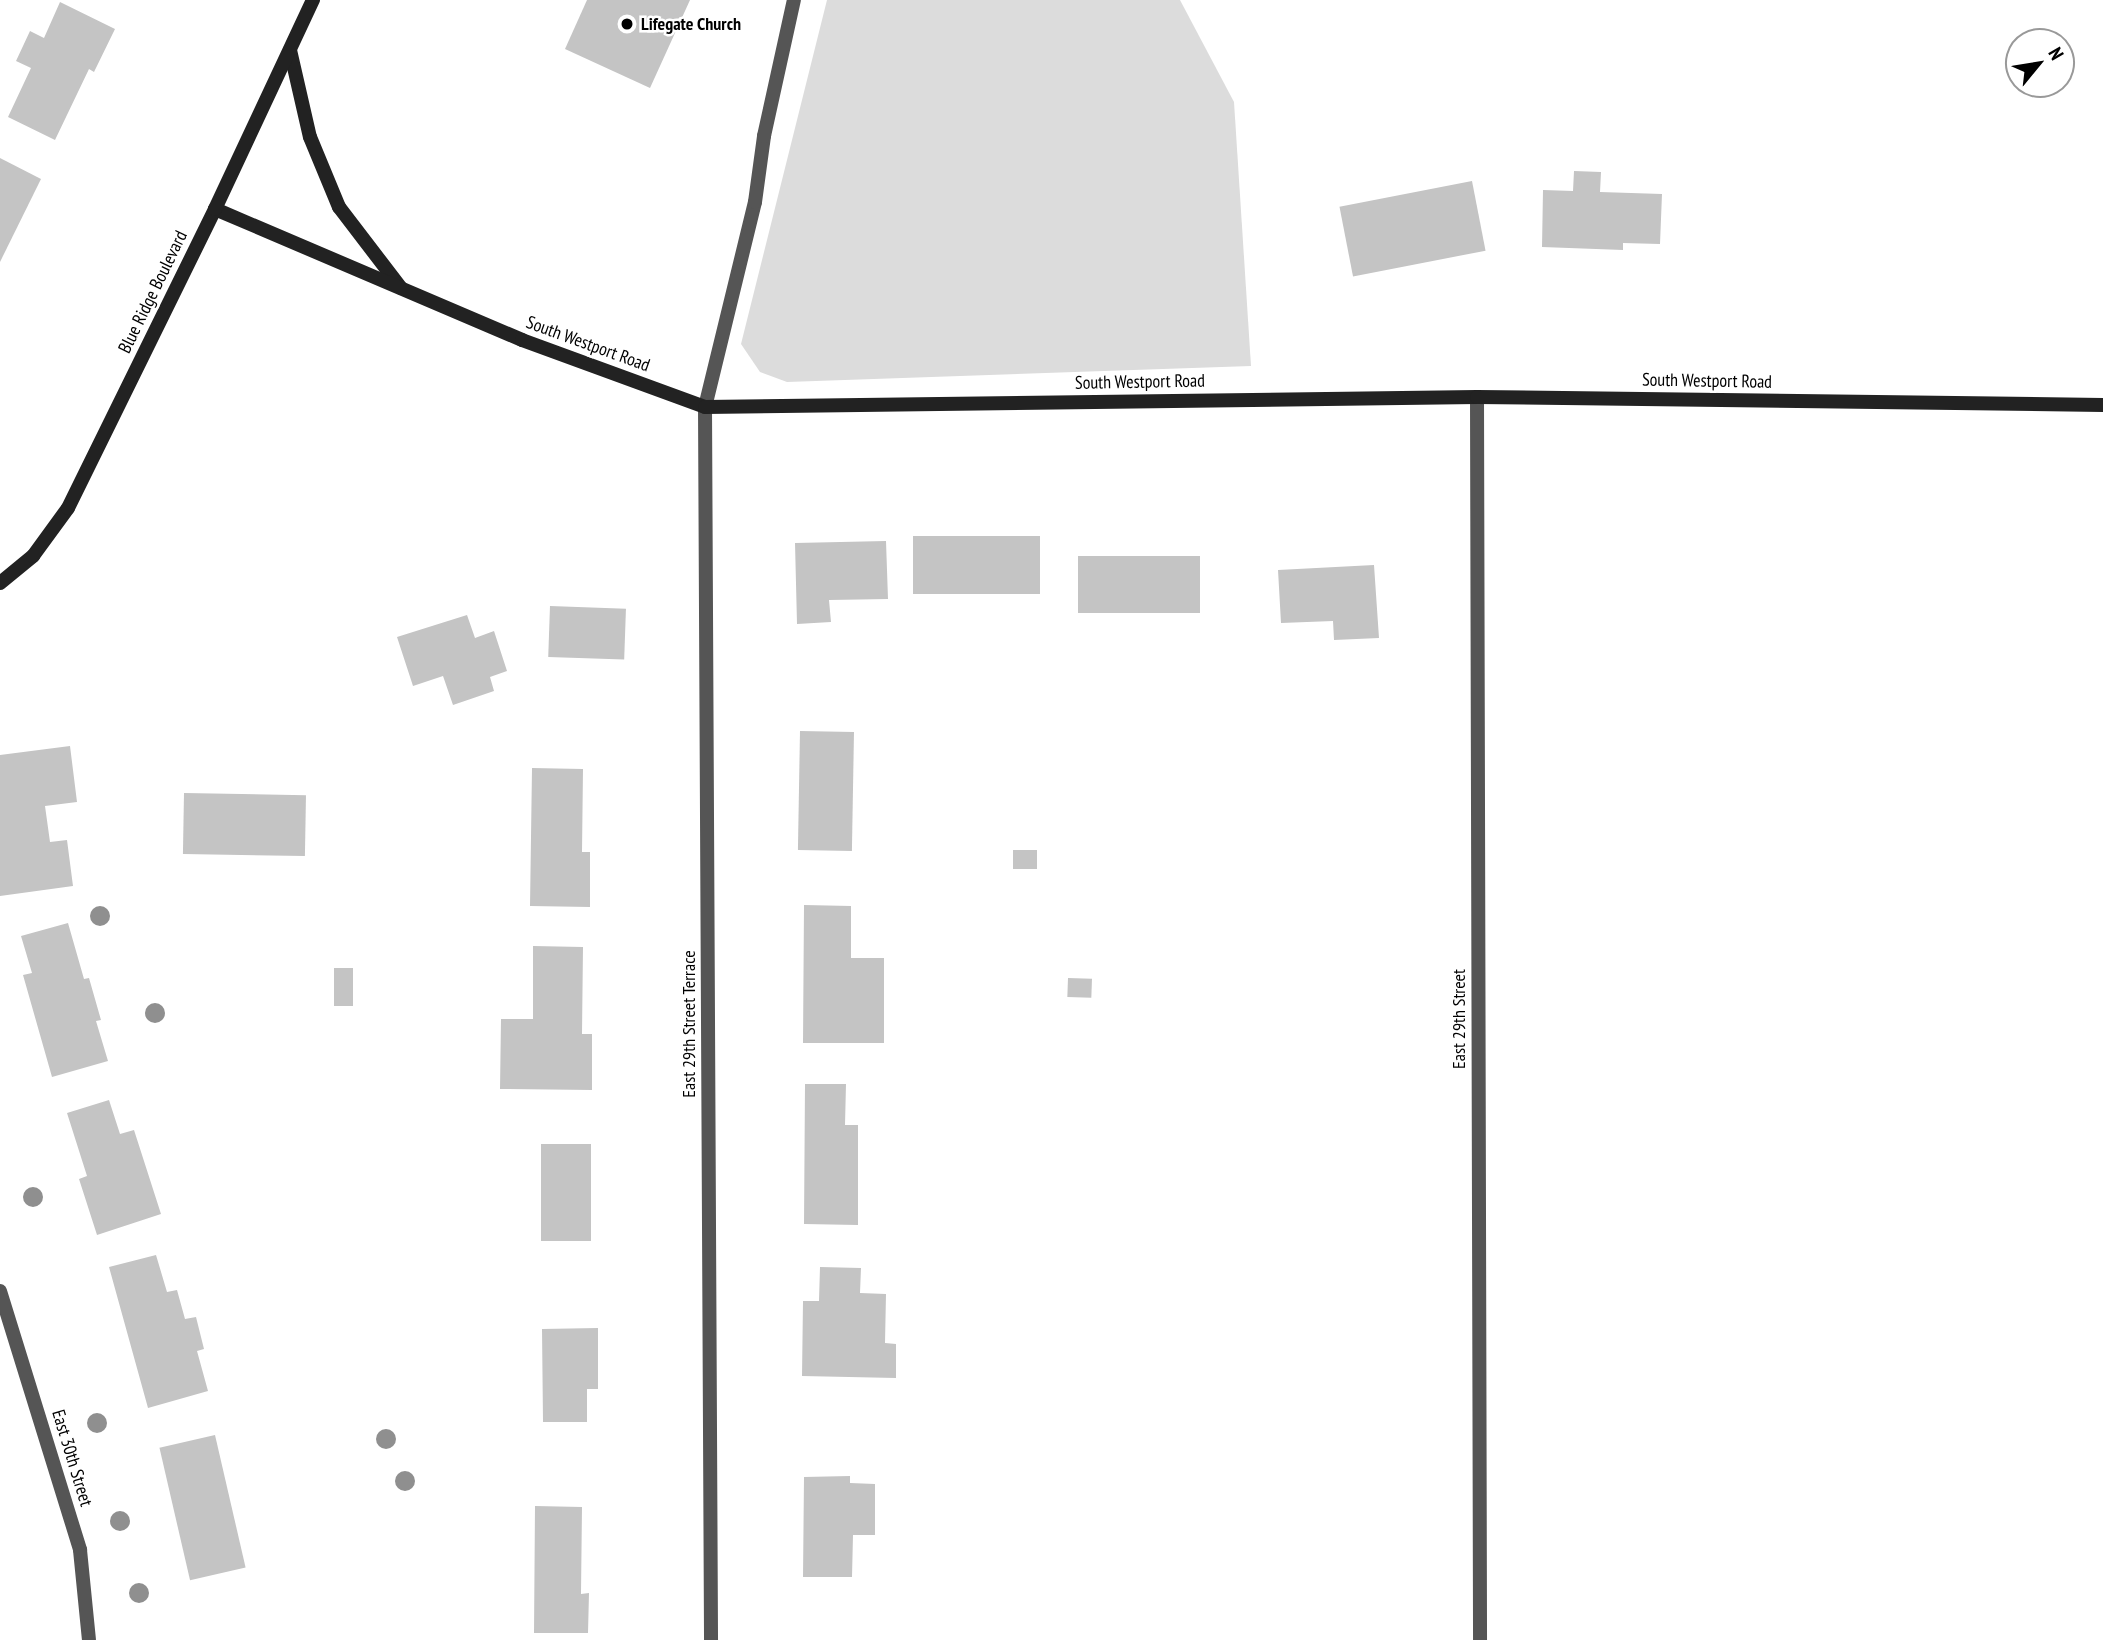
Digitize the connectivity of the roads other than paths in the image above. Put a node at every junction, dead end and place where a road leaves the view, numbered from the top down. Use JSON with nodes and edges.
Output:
{"nodes":[{"id":1,"x":313,"y":0,"type":"edge"},
{"id":2,"x":794,"y":0,"type":"edge"},
{"id":3,"x":290,"y":50,"type":"junction"},
{"id":4,"x":215,"y":209,"type":"junction"},
{"id":5,"x":402,"y":289,"type":"junction"},
{"id":6,"x":1477,"y":397,"type":"junction"},
{"id":7,"x":2103,"y":405,"type":"edge"},
{"id":8,"x":705,"y":407,"type":"junction"},
{"id":9,"x":0,"y":583,"type":"edge"},
{"id":10,"x":0,"y":1292,"type":"edge"},
{"id":11,"x":89,"y":1640,"type":"edge"},
{"id":12,"x":711,"y":1640,"type":"edge"},
{"id":13,"x":1480,"y":1640,"type":"edge"}],
"edges":[{"from":1,"to":3,"type":"street","name":"Blue Ridge Boulevard"},
{"from":2,"to":8,"type":"street","name":"East 29th Street Terrace"},
{"from":3,"to":4,"type":"street","name":"Blue Ridge Boulevard"},
{"from":3,"to":5,"type":"street"},
{"from":4,"to":5,"type":"street","name":"South Westport Road"},
{"from":4,"to":9,"type":"street","name":"Blue Ridge Boulevard"},
{"from":5,"to":8,"type":"street","name":"South Westport Road"},
{"from":6,"to":7,"type":"street","name":"South Westport Road"},
{"from":6,"to":8,"type":"street","name":"South Westport Road"},
{"from":6,"to":13,"type":"street","name":"East 29th Street"},
{"from":8,"to":12,"type":"street","name":"East 29th Street Terrace"},
{"from":10,"to":11,"type":"street","name":"East 30th Street"}]}
